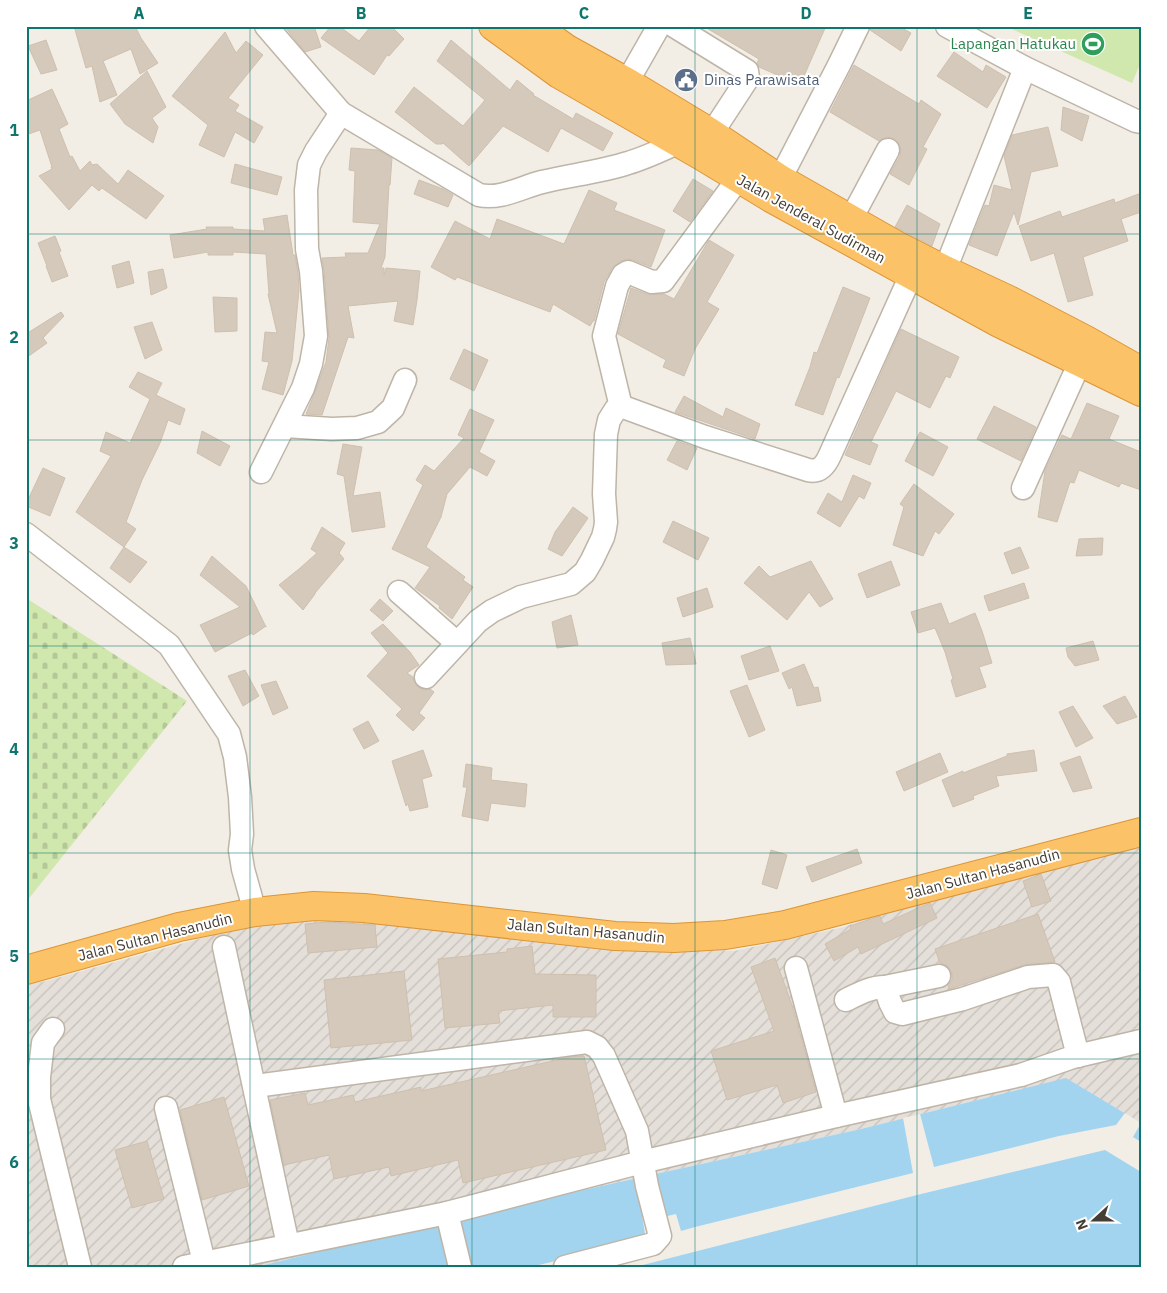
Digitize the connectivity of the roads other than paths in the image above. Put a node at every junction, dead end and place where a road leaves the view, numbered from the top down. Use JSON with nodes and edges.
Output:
{"nodes":[{"id":1,"x":266,"y":26,"type":"edge"},
{"id":2,"x":493,"y":26,"type":"edge"},
{"id":3,"x":535,"y":26,"type":"edge"},
{"id":4,"x":659,"y":26,"type":"edge"},
{"id":5,"x":674,"y":26,"type":"edge"},
{"id":6,"x":858,"y":26,"type":"edge"},
{"id":7,"x":947,"y":26,"type":"edge"},
{"id":8,"x":1024,"y":68,"type":"junction"},
{"id":9,"x":627,"y":82,"type":"junction"},
{"id":10,"x":341,"y":114,"type":"junction"},
{"id":11,"x":1141,"y":122,"type":"edge"},
{"id":12,"x":699,"y":140,"type":"junction"},
{"id":13,"x":888,"y":150,"type":"dead end"},
{"id":14,"x":738,"y":178,"type":"junction"},
{"id":15,"x":780,"y":179,"type":"junction"},
{"id":16,"x":851,"y":219,"type":"junction"},
{"id":17,"x":911,"y":275,"type":"junction"},
{"id":18,"x":941,"y":279,"type":"junction"},
{"id":19,"x":1080,"y":362,"type":"junction"},
{"id":20,"x":1141,"y":371,"type":"edge"},
{"id":21,"x":405,"y":380,"type":"dead end"},
{"id":22,"x":1141,"y":392,"type":"edge"},
{"id":23,"x":621,"y":407,"type":"junction"},
{"id":24,"x":285,"y":426,"type":"junction"},
{"id":25,"x":261,"y":472,"type":"dead end"},
{"id":26,"x":1023,"y":488,"type":"dead end"},
{"id":27,"x":26,"y":534,"type":"edge"},
{"id":28,"x":399,"y":592,"type":"dead end"},
{"id":29,"x":457,"y":643,"type":"junction"},
{"id":30,"x":426,"y":677,"type":"dead end"},
{"id":31,"x":1140,"y":835,"type":"edge"},
{"id":32,"x":255,"y":912,"type":"junction"},
{"id":33,"x":224,"y":947,"type":"dead end"},
{"id":34,"x":796,"y":968,"type":"dead end"},
{"id":35,"x":26,"y":970,"type":"edge"},
{"id":36,"x":939,"y":976,"type":"dead end"},
{"id":37,"x":885,"y":987,"type":"junction"},
{"id":38,"x":846,"y":1000,"type":"dead end"},
{"id":39,"x":52,"y":1029,"type":"dead end"},
{"id":40,"x":1141,"y":1041,"type":"edge"},
{"id":41,"x":1078,"y":1056,"type":"junction"},
{"id":42,"x":255,"y":1086,"type":"junction"},
{"id":43,"x":166,"y":1108,"type":"dead end"},
{"id":44,"x":836,"y":1116,"type":"junction"},
{"id":45,"x":642,"y":1162,"type":"junction"},
{"id":46,"x":447,"y":1213,"type":"junction"},
{"id":47,"x":288,"y":1245,"type":"junction"},
{"id":48,"x":252,"y":1260,"type":"edge"},
{"id":49,"x":194,"y":1264,"type":"edge"},
{"id":50,"x":80,"y":1267,"type":"edge"},
{"id":51,"x":460,"y":1267,"type":"edge"},
{"id":52,"x":565,"y":1267,"type":"edge"}],
"edges":[{"from":1,"to":10,"type":"street"},
{"from":2,"to":12,"type":"highway","name":"Jalan Jenderal Sudirman"},
{"from":3,"to":9,"type":"highway","name":"Jalan Jenderal Sudirman"},
{"from":4,"to":9,"type":"street"},
{"from":5,"to":12,"type":"street"},
{"from":6,"to":15,"type":"street"},
{"from":7,"to":8,"type":"street"},
{"from":8,"to":11,"type":"street"},
{"from":8,"to":18,"type":"street"},
{"from":9,"to":12,"type":"highway","name":"Jalan Jenderal Sudirman"},
{"from":10,"to":12,"type":"street"},
{"from":10,"to":24,"type":"street"},
{"from":12,"to":14,"type":"highway","name":"Jalan Jenderal Sudirman"},
{"from":12,"to":15,"type":"highway","name":"Jalan Jenderal Sudirman"},
{"from":13,"to":16,"type":"street"},
{"from":14,"to":17,"type":"highway","name":"Jalan Jenderal Sudirman"},
{"from":14,"to":23,"type":"street"},
{"from":15,"to":16,"type":"highway","name":"Jalan Jenderal Sudirman"},
{"from":16,"to":18,"type":"highway","name":"Jalan Jenderal Sudirman"},
{"from":17,"to":18,"type":"highway","name":"Jalan Jenderal Sudirman"},
{"from":17,"to":23,"type":"street"},
{"from":18,"to":19,"type":"highway","name":"Jalan Jenderal Sudirman"},
{"from":18,"to":20,"type":"highway","name":"Jalan Jenderal Sudirman"},
{"from":19,"to":22,"type":"highway","name":"Jalan Jenderal Sudirman"},
{"from":19,"to":26,"type":"street"},
{"from":21,"to":24,"type":"street"},
{"from":23,"to":29,"type":"street"},
{"from":24,"to":25,"type":"street"},
{"from":27,"to":32,"type":"street"},
{"from":28,"to":29,"type":"street"},
{"from":29,"to":30,"type":"street"},
{"from":31,"to":32,"type":"highway","name":"Jalan Sultan Hasanudin"},
{"from":32,"to":35,"type":"highway","name":"Jalan Sultan Hasanudin"},
{"from":33,"to":42,"type":"street"},
{"from":34,"to":44,"type":"street"},
{"from":36,"to":37,"type":"street"},
{"from":37,"to":38,"type":"street"},
{"from":37,"to":41,"type":"street"},
{"from":39,"to":50,"type":"street"},
{"from":40,"to":41,"type":"street"},
{"from":41,"to":44,"type":"street"},
{"from":42,"to":45,"type":"street"},
{"from":42,"to":47,"type":"street"},
{"from":43,"to":49,"type":"street"},
{"from":44,"to":45,"type":"street"},
{"from":45,"to":46,"type":"street"},
{"from":45,"to":52,"type":"street"},
{"from":46,"to":47,"type":"street"},
{"from":46,"to":51,"type":"street"},
{"from":47,"to":48,"type":"street"},
{"from":48,"to":49,"type":"street"}]}
